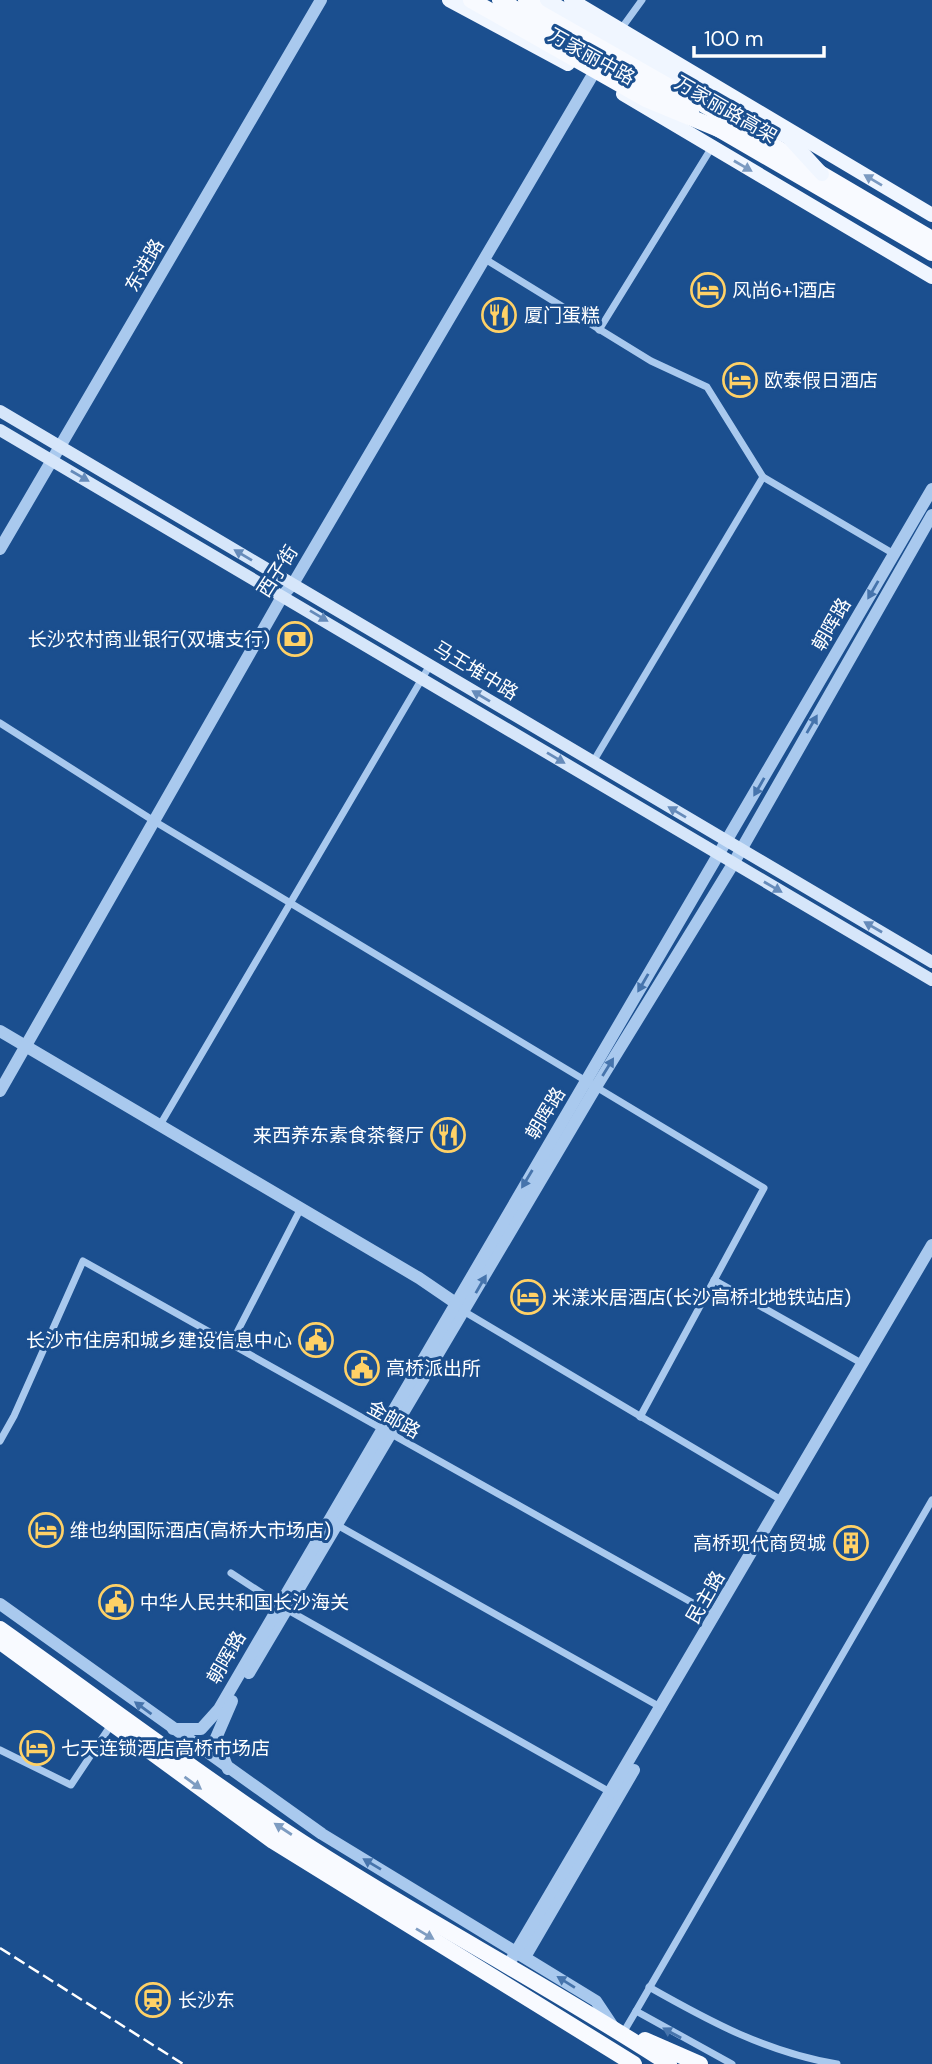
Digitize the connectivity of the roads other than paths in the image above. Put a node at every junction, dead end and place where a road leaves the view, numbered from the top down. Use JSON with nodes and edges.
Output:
{"nodes":[{"id":1,"x":321,"y":0,"type":"edge"},
{"id":2,"x":449,"y":0,"type":"edge"},
{"id":3,"x":471,"y":0,"type":"edge"},
{"id":4,"x":500,"y":0,"type":"edge"},
{"id":5,"x":526,"y":0,"type":"edge"},
{"id":6,"x":547,"y":0,"type":"edge"},
{"id":7,"x":571,"y":0,"type":"edge"},
{"id":8,"x":642,"y":0,"type":"edge"},
{"id":9,"x":621,"y":29,"type":"junction"},
{"id":10,"x":592,"y":76,"type":"junction"},
{"id":11,"x":720,"y":130,"type":"junction"},
{"id":12,"x":712,"y":148,"type":"junction"},
{"id":13,"x":822,"y":174,"type":"junction"},
{"id":14,"x":932,"y":215,"type":"edge"},
{"id":15,"x":932,"y":239,"type":"edge"},
{"id":16,"x":932,"y":253,"type":"edge"},
{"id":17,"x":485,"y":259,"type":"junction"},
{"id":18,"x":932,"y":276,"type":"edge"},
{"id":19,"x":599,"y":330,"type":"junction"},
{"id":20,"x":0,"y":411,"type":"edge"},
{"id":21,"x":0,"y":430,"type":"edge"},
{"id":22,"x":61,"y":447,"type":"junction"},
{"id":23,"x":52,"y":460,"type":"junction"},
{"id":24,"x":763,"y":477,"type":"junction"},
{"id":25,"x":932,"y":489,"type":"edge"},
{"id":26,"x":932,"y":515,"type":"edge"},
{"id":27,"x":0,"y":549,"type":"edge"},
{"id":28,"x":894,"y":554,"type":"junction"},
{"id":29,"x":293,"y":584,"type":"junction"},
{"id":30,"x":283,"y":595,"type":"junction"},
{"id":31,"x":430,"y":665,"type":"junction"},
{"id":32,"x":423,"y":678,"type":"junction"},
{"id":33,"x":0,"y":723,"type":"edge"},
{"id":34,"x":593,"y":762,"type":"junction"},
{"id":35,"x":153,"y":821,"type":"junction"},
{"id":36,"x":727,"y":841,"type":"junction"},
{"id":37,"x":740,"y":849,"type":"junction"},
{"id":38,"x":718,"y":855,"type":"junction"},
{"id":39,"x":733,"y":864,"type":"junction"},
{"id":40,"x":292,"y":902,"type":"junction"},
{"id":41,"x":932,"y":962,"type":"edge"},
{"id":42,"x":932,"y":979,"type":"edge"},
{"id":43,"x":0,"y":1031,"type":"edge"},
{"id":44,"x":26,"y":1046,"type":"junction"},
{"id":45,"x":591,"y":1084,"type":"junction"},
{"id":46,"x":0,"y":1091,"type":"edge"},
{"id":47,"x":160,"y":1125,"type":"junction"},
{"id":48,"x":301,"y":1208,"type":"junction"},
{"id":49,"x":932,"y":1245,"type":"edge"},
{"id":50,"x":932,"y":1262,"type":"edge"},
{"id":51,"x":714,"y":1280,"type":"junction"},
{"id":52,"x":454,"y":1301,"type":"junction"},
{"id":53,"x":465,"y":1312,"type":"junction"},
{"id":54,"x":231,"y":1344,"type":"junction"},
{"id":55,"x":863,"y":1364,"type":"junction"},
{"id":56,"x":640,"y":1417,"type":"junction"},
{"id":57,"x":386,"y":1433,"type":"junction"},
{"id":58,"x":0,"y":1441,"type":"edge"},
{"id":59,"x":932,"y":1500,"type":"edge"},
{"id":60,"x":783,"y":1501,"type":"junction"},
{"id":61,"x":337,"y":1525,"type":"junction"},
{"id":62,"x":232,"y":1573,"type":"dead end"},
{"id":63,"x":0,"y":1604,"type":"edge"},
{"id":64,"x":282,"y":1607,"type":"junction"},
{"id":65,"x":716,"y":1616,"type":"junction"},
{"id":66,"x":0,"y":1629,"type":"edge"},
{"id":67,"x":0,"y":1642,"type":"edge"},
{"id":68,"x":662,"y":1708,"type":"junction"},
{"id":69,"x":111,"y":1725,"type":"junction"},
{"id":70,"x":173,"y":1729,"type":"junction"},
{"id":71,"x":0,"y":1750,"type":"edge"},
{"id":72,"x":228,"y":1769,"type":"junction"},
{"id":73,"x":611,"y":1793,"type":"junction"},
{"id":74,"x":521,"y":1954,"type":"junction"},
{"id":75,"x":507,"y":1967,"type":"junction"},
{"id":76,"x":649,"y":1987,"type":"junction"},
{"id":77,"x":636,"y":2011,"type":"junction"},
{"id":78,"x":618,"y":2030,"type":"junction"},
{"id":79,"x":652,"y":2047,"type":"junction"},
{"id":80,"x":628,"y":2060,"type":"edge"},
{"id":81,"x":669,"y":2064,"type":"edge"},
{"id":82,"x":701,"y":2064,"type":"edge"},
{"id":83,"x":732,"y":2064,"type":"edge"},
{"id":84,"x":837,"y":2064,"type":"edge"}],
"edges":[{"from":1,"to":22,"type":"street","name":"东进路"},
{"from":2,"to":10,"type":"main road","name":"万家丽中路"},
{"from":3,"to":11,"type":"highway","bridge":true},
{"from":4,"to":11,"type":"highway","name":"万家丽路高架","bridge":true},
{"from":5,"to":13,"type":"highway","name":"万家丽路高架","bridge":true},
{"from":6,"to":13,"type":"main road","bridge":true},
{"from":7,"to":9,"type":"main road","name":"万家丽中路"},
{"from":8,"to":9,"type":"street"},
{"from":14,"to":9,"type":"main road","name":"万家丽中路","one_way":true},
{"from":10,"to":12,"type":"main road","name":"万家丽中路"},
{"from":10,"to":17,"type":"street","name":"西子街"},
{"from":11,"to":16,"type":"highway","name":"万家丽路高架"},
{"from":12,"to":18,"type":"main road","name":"万家丽中路","one_way":true},
{"from":12,"to":19,"type":"street"},
{"from":13,"to":15,"type":"highway","name":"万家丽路高架"},
{"from":17,"to":19,"type":"street"},
{"from":17,"to":29,"type":"street","name":"西子街"},
{"from":19,"to":24,"type":"street"},
{"from":20,"to":22,"type":"main road","name":"马王堆中路"},
{"from":21,"to":23,"type":"main road","name":"马王堆中路"},
{"from":22,"to":23,"type":"street","name":"东进路"},
{"from":29,"to":22,"type":"main road","name":"马王堆中路","one_way":true},
{"from":23,"to":27,"type":"street","name":"东进路"},
{"from":23,"to":30,"type":"main road","name":"马王堆中路","one_way":true},
{"from":24,"to":28,"type":"street"},
{"from":24,"to":34,"type":"street"},
{"from":25,"to":28,"type":"street","name":"朝晖路"},
{"from":37,"to":26,"type":"street","name":"朝晖路","one_way":true},
{"from":28,"to":36,"type":"street","name":"朝晖路","one_way":true},
{"from":29,"to":30,"type":"street","name":"西子街"},
{"from":29,"to":31,"type":"main road","name":"马王堆中路"},
{"from":30,"to":32,"type":"main road","name":"马王堆中路","one_way":true},
{"from":30,"to":35,"type":"street","name":"西子街"},
{"from":31,"to":32,"type":"street"},
{"from":34,"to":31,"type":"main road","name":"马王堆中路","one_way":true},
{"from":32,"to":38,"type":"main road","name":"马王堆中路","one_way":true},
{"from":32,"to":40,"type":"street"},
{"from":33,"to":35,"type":"street"},
{"from":36,"to":34,"type":"main road","name":"马王堆中路","one_way":true},
{"from":35,"to":40,"type":"street"},
{"from":35,"to":44,"type":"street","name":"西子街"},
{"from":36,"to":37,"type":"main road","name":"马王堆中路"},
{"from":36,"to":38,"type":"street","name":"朝晖路"},
{"from":37,"to":39,"type":"street","name":"朝晖路"},
{"from":41,"to":37,"type":"main road","name":"马王堆中路","one_way":true},
{"from":38,"to":39,"type":"main road","name":"马王堆中路"},
{"from":38,"to":45,"type":"street","name":"朝晖路","one_way":true},
{"from":39,"to":42,"type":"main road","name":"马王堆中路","one_way":true},
{"from":45,"to":39,"type":"street","name":"朝晖路","one_way":true},
{"from":40,"to":45,"type":"street"},
{"from":40,"to":47,"type":"street"},
{"from":43,"to":44,"type":"street"},
{"from":44,"to":46,"type":"street","name":"西子街"},
{"from":44,"to":47,"type":"street"},
{"from":45,"to":51,"type":"street"},
{"from":45,"to":52,"type":"street","name":"朝晖路","one_way":true},
{"from":53,"to":45,"type":"street","name":"朝晖路","one_way":true},
{"from":47,"to":48,"type":"street"},
{"from":48,"to":52,"type":"street"},
{"from":48,"to":54,"type":"street"},
{"from":49,"to":55,"type":"street","name":"民主路"},
{"from":50,"to":74,"type":"street","name":"民主路"},
{"from":51,"to":55,"type":"street"},
{"from":51,"to":56,"type":"street"},
{"from":52,"to":53,"type":"street"},
{"from":52,"to":57,"type":"street","name":"朝晖路"},
{"from":53,"to":56,"type":"street"},
{"from":53,"to":57,"type":"street","name":"朝晖路"},
{"from":54,"to":57,"type":"street","name":"金邮路"},
{"from":54,"to":58,"type":"street","name":"金邮路"},
{"from":55,"to":60,"type":"street","name":"民主路"},
{"from":56,"to":60,"type":"street"},
{"from":57,"to":61,"type":"street","name":"朝晖路"},
{"from":57,"to":64,"type":"street","name":"朝晖路"},
{"from":57,"to":65,"type":"street","name":"金邮路"},
{"from":59,"to":76,"type":"street"},
{"from":60,"to":65,"type":"street","name":"民主路"},
{"from":61,"to":64,"type":"street","name":"朝晖路"},
{"from":61,"to":68,"type":"street"},
{"from":62,"to":64,"type":"street"},
{"from":70,"to":63,"type":"street","one_way":true},
{"from":64,"to":70,"type":"street","name":"朝晖路"},
{"from":64,"to":72,"type":"street","name":"朝晖路"},
{"from":64,"to":73,"type":"street"},
{"from":65,"to":68,"type":"street","name":"民主路"},
{"from":75,"to":66,"type":"highway","one_way":true},
{"from":67,"to":69,"type":"highway"},
{"from":68,"to":73,"type":"street","name":"民主路"},
{"from":69,"to":71,"type":"street"},
{"from":69,"to":80,"type":"highway","one_way":true},
{"from":70,"to":72,"type":"street"},
{"from":74,"to":72,"type":"street","one_way":true},
{"from":73,"to":74,"type":"street","name":"民主路"},
{"from":74,"to":75,"type":"street","name":"民主路"},
{"from":78,"to":74,"type":"street","one_way":true},
{"from":75,"to":78,"type":"highway"},
{"from":76,"to":77,"type":"street"},
{"from":76,"to":84,"type":"street"},
{"from":77,"to":78,"type":"street"},
{"from":83,"to":77,"type":"street","one_way":true},
{"from":78,"to":79,"type":"highway"},
{"from":79,"to":81,"type":"highway"},
{"from":79,"to":82,"type":"highway"}]}
